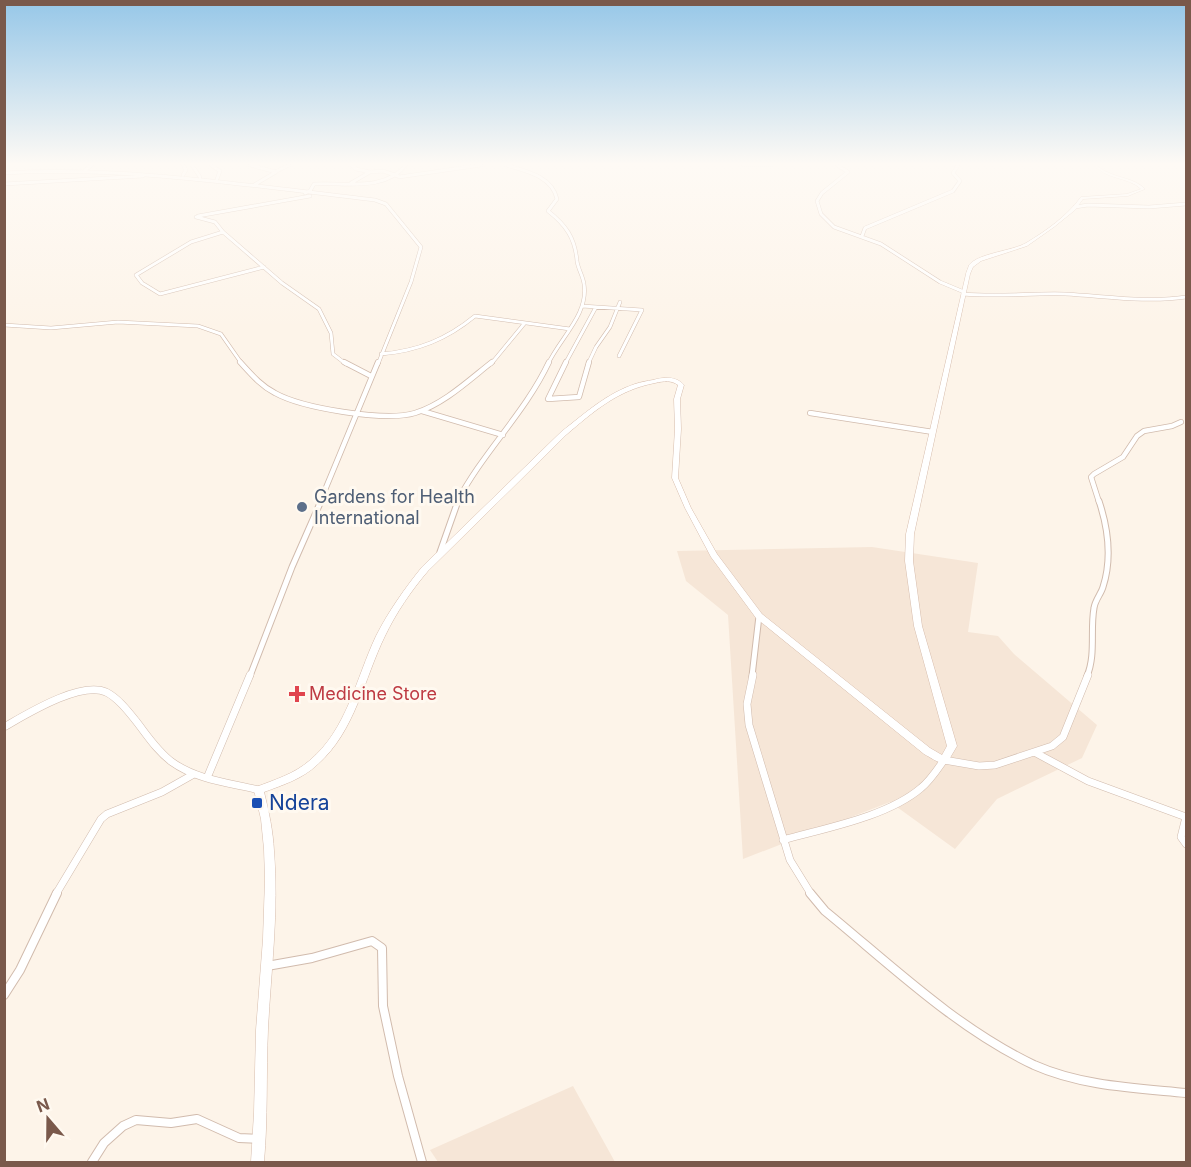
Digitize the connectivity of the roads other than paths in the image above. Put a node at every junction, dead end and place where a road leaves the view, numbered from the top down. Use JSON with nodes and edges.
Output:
{"nodes":[{"id":1,"x":205,"y":219,"type":"edge"},
{"id":2,"x":398,"y":219,"type":"edge"},
{"id":3,"x":559,"y":219,"type":"edge"},
{"id":4,"x":825,"y":219,"type":"edge"},
{"id":5,"x":886,"y":219,"type":"edge"},
{"id":6,"x":1061,"y":219,"type":"edge"},
{"id":7,"x":223,"y":232,"type":"junction"},
{"id":8,"x":862,"y":236,"type":"junction"},
{"id":9,"x":264,"y":267,"type":"junction"},
{"id":10,"x":964,"y":293,"type":"junction"},
{"id":11,"x":1186,"y":297,"type":"edge"},
{"id":12,"x":620,"y":302,"type":"dead end"},
{"id":13,"x":582,"y":306,"type":"junction"},
{"id":14,"x":596,"y":307,"type":"junction"},
{"id":15,"x":615,"y":307,"type":"junction"},
{"id":16,"x":524,"y":324,"type":"junction"},
{"id":17,"x":4,"y":325,"type":"edge"},
{"id":18,"x":570,"y":329,"type":"junction"},
{"id":19,"x":381,"y":354,"type":"junction"},
{"id":20,"x":619,"y":356,"type":"dead end"},
{"id":21,"x":371,"y":376,"type":"junction"},
{"id":22,"x":422,"y":411,"type":"junction"},
{"id":23,"x":810,"y":413,"type":"dead end"},
{"id":24,"x":356,"y":414,"type":"junction"},
{"id":25,"x":1181,"y":422,"type":"dead end"},
{"id":26,"x":933,"y":432,"type":"junction"},
{"id":27,"x":503,"y":435,"type":"junction"},
{"id":28,"x":440,"y":552,"type":"junction"},
{"id":29,"x":759,"y":616,"type":"junction"},
{"id":30,"x":4,"y":727,"type":"edge"},
{"id":31,"x":1036,"y":753,"type":"junction"},
{"id":32,"x":944,"y":760,"type":"junction"},
{"id":33,"x":194,"y":774,"type":"junction"},
{"id":34,"x":207,"y":778,"type":"junction"},
{"id":35,"x":259,"y":790,"type":"junction"},
{"id":36,"x":783,"y":840,"type":"junction"},
{"id":37,"x":1186,"y":844,"type":"edge"},
{"id":38,"x":266,"y":967,"type":"junction"},
{"id":39,"x":4,"y":995,"type":"edge"},
{"id":40,"x":1186,"y":1093,"type":"edge"},
{"id":41,"x":260,"y":1139,"type":"junction"},
{"id":42,"x":92,"y":1162,"type":"edge"},
{"id":43,"x":257,"y":1162,"type":"edge"},
{"id":44,"x":422,"y":1162,"type":"edge"}],
"edges":[{"from":1,"to":7,"type":"street"},
{"from":2,"to":19,"type":"street"},
{"from":3,"to":13,"type":"street"},
{"from":4,"to":8,"type":"street"},
{"from":5,"to":8,"type":"street"},
{"from":6,"to":10,"type":"main road"},
{"from":7,"to":9,"type":"street"},
{"from":7,"to":9,"type":"street"},
{"from":8,"to":10,"type":"street"},
{"from":9,"to":21,"type":"street"},
{"from":10,"to":11,"type":"street"},
{"from":10,"to":26,"type":"main road"},
{"from":12,"to":15,"type":"street"},
{"from":13,"to":14,"type":"street"},
{"from":13,"to":18,"type":"street"},
{"from":14,"to":15,"type":"street"},
{"from":14,"to":15,"type":"street"},
{"from":15,"to":20,"type":"street"},
{"from":16,"to":18,"type":"street"},
{"from":16,"to":19,"type":"street"},
{"from":16,"to":22,"type":"street"},
{"from":17,"to":24,"type":"street"},
{"from":18,"to":27,"type":"street"},
{"from":19,"to":21,"type":"street"},
{"from":21,"to":24,"type":"street"},
{"from":22,"to":24,"type":"street"},
{"from":22,"to":27,"type":"street"},
{"from":23,"to":26,"type":"street"},
{"from":24,"to":34,"type":"street"},
{"from":25,"to":31,"type":"street"},
{"from":26,"to":32,"type":"main road"},
{"from":27,"to":28,"type":"street"},
{"from":28,"to":29,"type":"main road"},
{"from":28,"to":35,"type":"main road"},
{"from":29,"to":32,"type":"main road"},
{"from":29,"to":36,"type":"street"},
{"from":30,"to":33,"type":"street"},
{"from":31,"to":32,"type":"street"},
{"from":31,"to":37,"type":"street"},
{"from":32,"to":36,"type":"street"},
{"from":33,"to":34,"type":"street"},
{"from":33,"to":39,"type":"street"},
{"from":34,"to":35,"type":"street"},
{"from":35,"to":38,"type":"main road"},
{"from":36,"to":40,"type":"street"},
{"from":38,"to":41,"type":"main road"},
{"from":38,"to":44,"type":"street"},
{"from":41,"to":42,"type":"street"},
{"from":41,"to":43,"type":"main road"}]}
